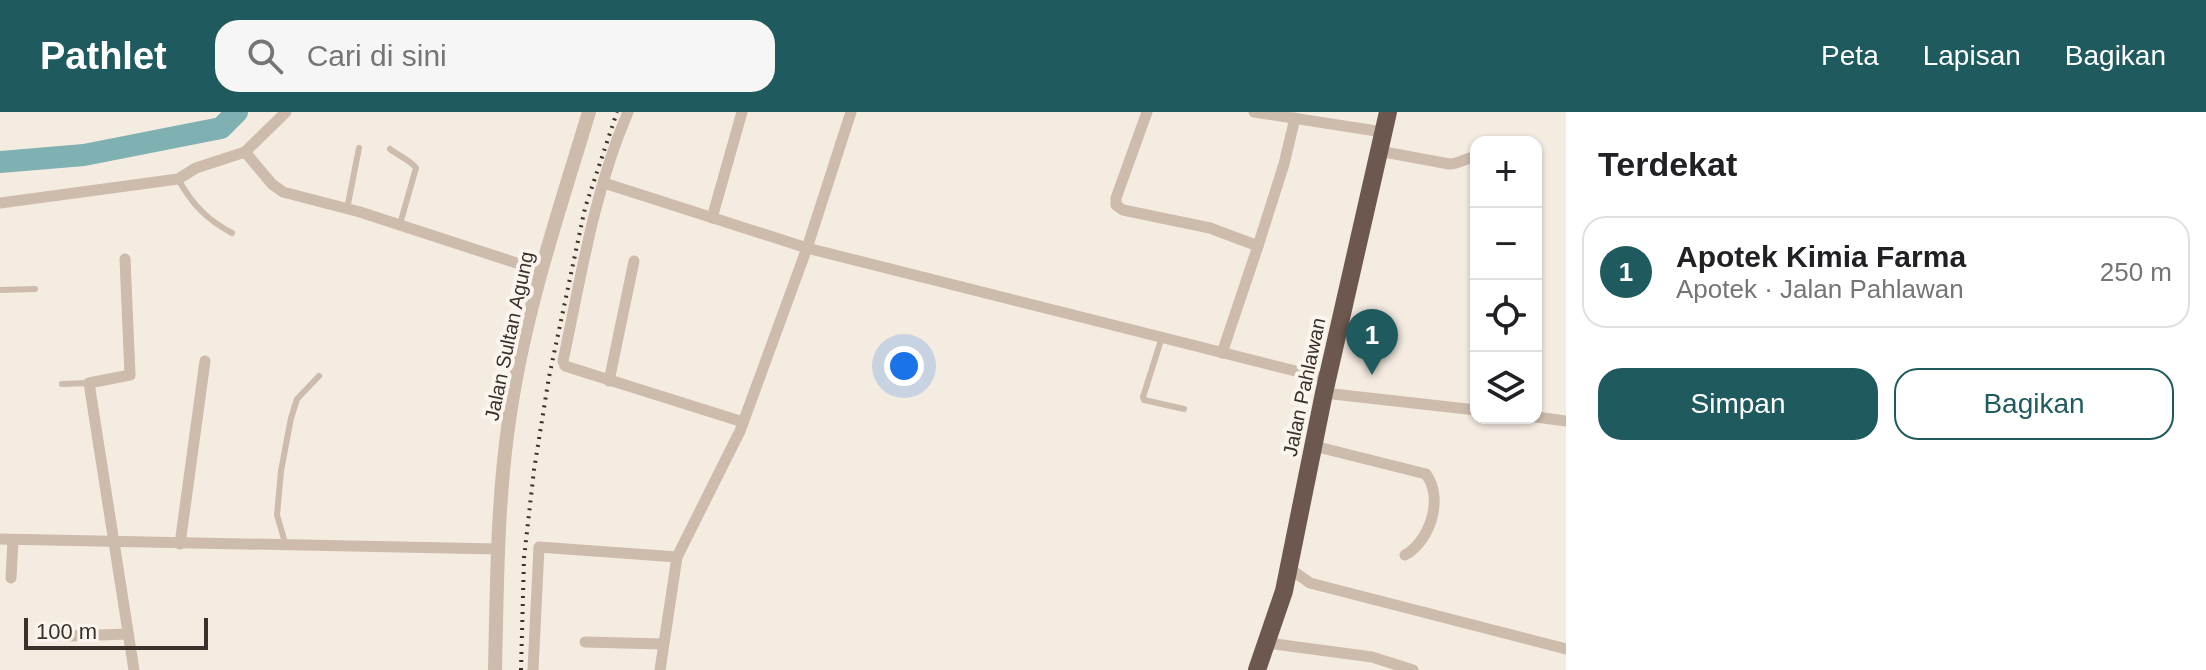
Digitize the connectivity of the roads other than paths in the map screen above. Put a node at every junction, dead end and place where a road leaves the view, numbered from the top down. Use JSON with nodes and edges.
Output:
{"nodes":[{"id":1,"x":286,"y":112,"type":"edge"},
{"id":2,"x":589,"y":112,"type":"edge"},
{"id":3,"x":628,"y":112,"type":"edge"},
{"id":4,"x":742,"y":112,"type":"edge"},
{"id":5,"x":851,"y":112,"type":"edge"},
{"id":6,"x":1147,"y":112,"type":"edge"},
{"id":7,"x":1254,"y":112,"type":"edge"},
{"id":8,"x":1388,"y":112,"type":"edge"},
{"id":9,"x":1295,"y":118,"type":"junction"},
{"id":10,"x":1383,"y":132,"type":"junction"},
{"id":11,"x":359,"y":148,"type":"dead end"},
{"id":12,"x":390,"y":149,"type":"dead end"},
{"id":13,"x":1379,"y":151,"type":"junction"},
{"id":14,"x":245,"y":152,"type":"junction"},
{"id":15,"x":1470,"y":157,"type":"edge"},
{"id":16,"x":178,"y":179,"type":"junction"},
{"id":17,"x":604,"y":183,"type":"junction"},
{"id":18,"x":0,"y":203,"type":"edge"},
{"id":19,"x":347,"y":209,"type":"junction"},
{"id":20,"x":712,"y":218,"type":"junction"},
{"id":21,"x":400,"y":225,"type":"junction"},
{"id":22,"x":232,"y":233,"type":"dead end"},
{"id":23,"x":1258,"y":246,"type":"junction"},
{"id":24,"x":807,"y":248,"type":"junction"},
{"id":25,"x":125,"y":259,"type":"dead end"},
{"id":26,"x":634,"y":261,"type":"dead end"},
{"id":27,"x":541,"y":271,"type":"junction"},
{"id":28,"x":35,"y":289,"type":"dead end"},
{"id":29,"x":0,"y":290,"type":"edge"},
{"id":30,"x":1162,"y":337,"type":"junction"},
{"id":31,"x":1222,"y":353,"type":"junction"},
{"id":32,"x":205,"y":361,"type":"dead end"},
{"id":33,"x":319,"y":376,"type":"dead end"},
{"id":34,"x":609,"y":381,"type":"junction"},
{"id":35,"x":89,"y":383,"type":"junction"},
{"id":36,"x":62,"y":384,"type":"dead end"},
{"id":37,"x":1325,"y":386,"type":"junction"},
{"id":38,"x":1184,"y":409,"type":"dead end"},
{"id":39,"x":1470,"y":409,"type":"edge"},
{"id":40,"x":1542,"y":418,"type":"edge"},
{"id":41,"x":1566,"y":421,"type":"edge"},
{"id":42,"x":739,"y":432,"type":"junction"},
{"id":43,"x":1314,"y":446,"type":"junction"},
{"id":44,"x":0,"y":539,"type":"edge"},
{"id":45,"x":13,"y":540,"type":"junction"},
{"id":46,"x":112,"y":543,"type":"junction"},
{"id":47,"x":180,"y":544,"type":"junction"},
{"id":48,"x":286,"y":546,"type":"junction"},
{"id":49,"x":498,"y":549,"type":"junction"},
{"id":50,"x":1405,"y":555,"type":"dead end"},
{"id":51,"x":677,"y":557,"type":"junction"},
{"id":52,"x":11,"y":578,"type":"dead end"},
{"id":53,"x":1287,"y":578,"type":"junction"},
{"id":54,"x":128,"y":634,"type":"junction"},
{"id":55,"x":69,"y":636,"type":"dead end"},
{"id":56,"x":585,"y":642,"type":"dead end"},
{"id":57,"x":1267,"y":643,"type":"junction"},
{"id":58,"x":663,"y":644,"type":"junction"},
{"id":59,"x":1566,"y":649,"type":"edge"},
{"id":60,"x":134,"y":670,"type":"edge"},
{"id":61,"x":495,"y":670,"type":"edge"},
{"id":62,"x":533,"y":670,"type":"edge"},
{"id":63,"x":660,"y":670,"type":"edge"},
{"id":64,"x":1257,"y":670,"type":"edge"},
{"id":65,"x":1413,"y":670,"type":"edge"}],
"edges":[{"from":1,"to":14,"type":"street"},
{"from":2,"to":27,"type":"street","name":"Jalan Sultan Agung"},
{"from":3,"to":17,"type":"street"},
{"from":4,"to":20,"type":"street"},
{"from":5,"to":24,"type":"street"},
{"from":6,"to":23,"type":"street"},
{"from":7,"to":9,"type":"street"},
{"from":8,"to":10,"type":"highway","name":"Jalan Pahlawan"},
{"from":9,"to":10,"type":"street"},
{"from":9,"to":23,"type":"street"},
{"from":10,"to":13,"type":"highway","name":"Jalan Pahlawan"},
{"from":11,"to":19,"type":"lane"},
{"from":12,"to":21,"type":"lane"},
{"from":13,"to":15,"type":"street"},
{"from":13,"to":37,"type":"highway","name":"Jalan Pahlawan"},
{"from":14,"to":16,"type":"street"},
{"from":14,"to":19,"type":"street"},
{"from":16,"to":18,"type":"street"},
{"from":16,"to":22,"type":"lane"},
{"from":17,"to":20,"type":"street"},
{"from":17,"to":34,"type":"street"},
{"from":19,"to":21,"type":"street"},
{"from":20,"to":24,"type":"street"},
{"from":21,"to":27,"type":"street"},
{"from":23,"to":31,"type":"street"},
{"from":24,"to":30,"type":"street"},
{"from":24,"to":42,"type":"street"},
{"from":25,"to":35,"type":"street"},
{"from":26,"to":34,"type":"street"},
{"from":27,"to":49,"type":"street","name":"Jalan Sultan Agung"},
{"from":28,"to":29,"type":"lane"},
{"from":30,"to":31,"type":"street"},
{"from":30,"to":38,"type":"lane"},
{"from":31,"to":37,"type":"street"},
{"from":32,"to":47,"type":"street"},
{"from":33,"to":48,"type":"lane"},
{"from":34,"to":42,"type":"street"},
{"from":35,"to":36,"type":"lane"},
{"from":35,"to":46,"type":"street"},
{"from":37,"to":39,"type":"street"},
{"from":37,"to":43,"type":"highway","name":"Jalan Pahlawan"},
{"from":40,"to":41,"type":"street"},
{"from":42,"to":51,"type":"street"},
{"from":43,"to":50,"type":"street"},
{"from":43,"to":53,"type":"highway","name":"Jalan Pahlawan"},
{"from":44,"to":45,"type":"street"},
{"from":45,"to":46,"type":"street"},
{"from":45,"to":52,"type":"street"},
{"from":46,"to":47,"type":"street"},
{"from":46,"to":54,"type":"street"},
{"from":47,"to":48,"type":"street"},
{"from":48,"to":49,"type":"street"},
{"from":49,"to":61,"type":"street","name":"Jalan Sultan Agung"},
{"from":51,"to":58,"type":"street"},
{"from":51,"to":62,"type":"street"},
{"from":53,"to":57,"type":"highway","name":"Jalan Pahlawan"},
{"from":53,"to":59,"type":"street"},
{"from":54,"to":55,"type":"street"},
{"from":54,"to":60,"type":"street"},
{"from":56,"to":58,"type":"street"},
{"from":57,"to":64,"type":"highway","name":"Jalan Pahlawan"},
{"from":57,"to":65,"type":"street"},
{"from":58,"to":63,"type":"street"}]}
